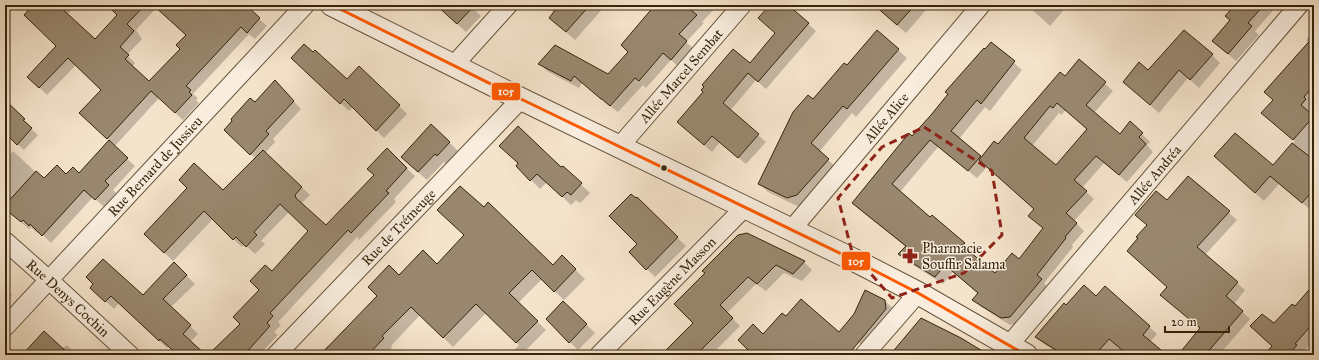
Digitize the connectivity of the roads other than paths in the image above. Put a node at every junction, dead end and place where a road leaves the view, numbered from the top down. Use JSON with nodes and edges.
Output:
{"nodes":[{"id":1,"x":305,"y":5,"type":"edge"},
{"id":2,"x":332,"y":5,"type":"edge"},
{"id":3,"x":508,"y":5,"type":"edge"},
{"id":4,"x":742,"y":5,"type":"edge"},
{"id":5,"x":981,"y":5,"type":"edge"},
{"id":6,"x":1299,"y":5,"type":"edge"},
{"id":7,"x":454,"y":66,"type":"junction"},
{"id":8,"x":521,"y":99,"type":"junction"},
{"id":9,"x":620,"y":146,"type":"junction"},
{"id":10,"x":745,"y":208,"type":"junction"},
{"id":11,"x":792,"y":230,"type":"junction"},
{"id":12,"x":5,"y":241,"type":"edge"},
{"id":13,"x":49,"y":280,"type":"junction"},
{"id":14,"x":918,"y":293,"type":"junction"},
{"id":15,"x":5,"y":327,"type":"edge"},
{"id":16,"x":1018,"y":350,"type":"edge"},
{"id":17,"x":130,"y":355,"type":"edge"},
{"id":18,"x":276,"y":355,"type":"edge"},
{"id":19,"x":599,"y":355,"type":"edge"},
{"id":20,"x":864,"y":355,"type":"edge"}],
"edges":[{"from":1,"to":13,"type":"street","name":"Rue Bernard de Jussieu"},
{"from":2,"to":7,"type":"street"},
{"from":3,"to":7,"type":"street"},
{"from":4,"to":9,"type":"street","name":"Allée Marcel Sembat"},
{"from":5,"to":11,"type":"street","name":"Allée Alice"},
{"from":6,"to":16,"type":"street","name":"Allée Andréa"},
{"from":7,"to":8,"type":"street"},
{"from":8,"to":9,"type":"street"},
{"from":8,"to":18,"type":"street","name":"Rue de Trémeuge"},
{"from":9,"to":10,"type":"street"},
{"from":10,"to":11,"type":"street"},
{"from":10,"to":19,"type":"street","name":"Rue Eugène Masson"},
{"from":11,"to":14,"type":"street"},
{"from":12,"to":13,"type":"street","name":"Rue Denys Cochin"},
{"from":13,"to":15,"type":"street","name":"Rue Bernard de Jussieu"},
{"from":13,"to":17,"type":"street","name":"Rue Denys Cochin"},
{"from":14,"to":16,"type":"street"},
{"from":14,"to":20,"type":"street"}]}
